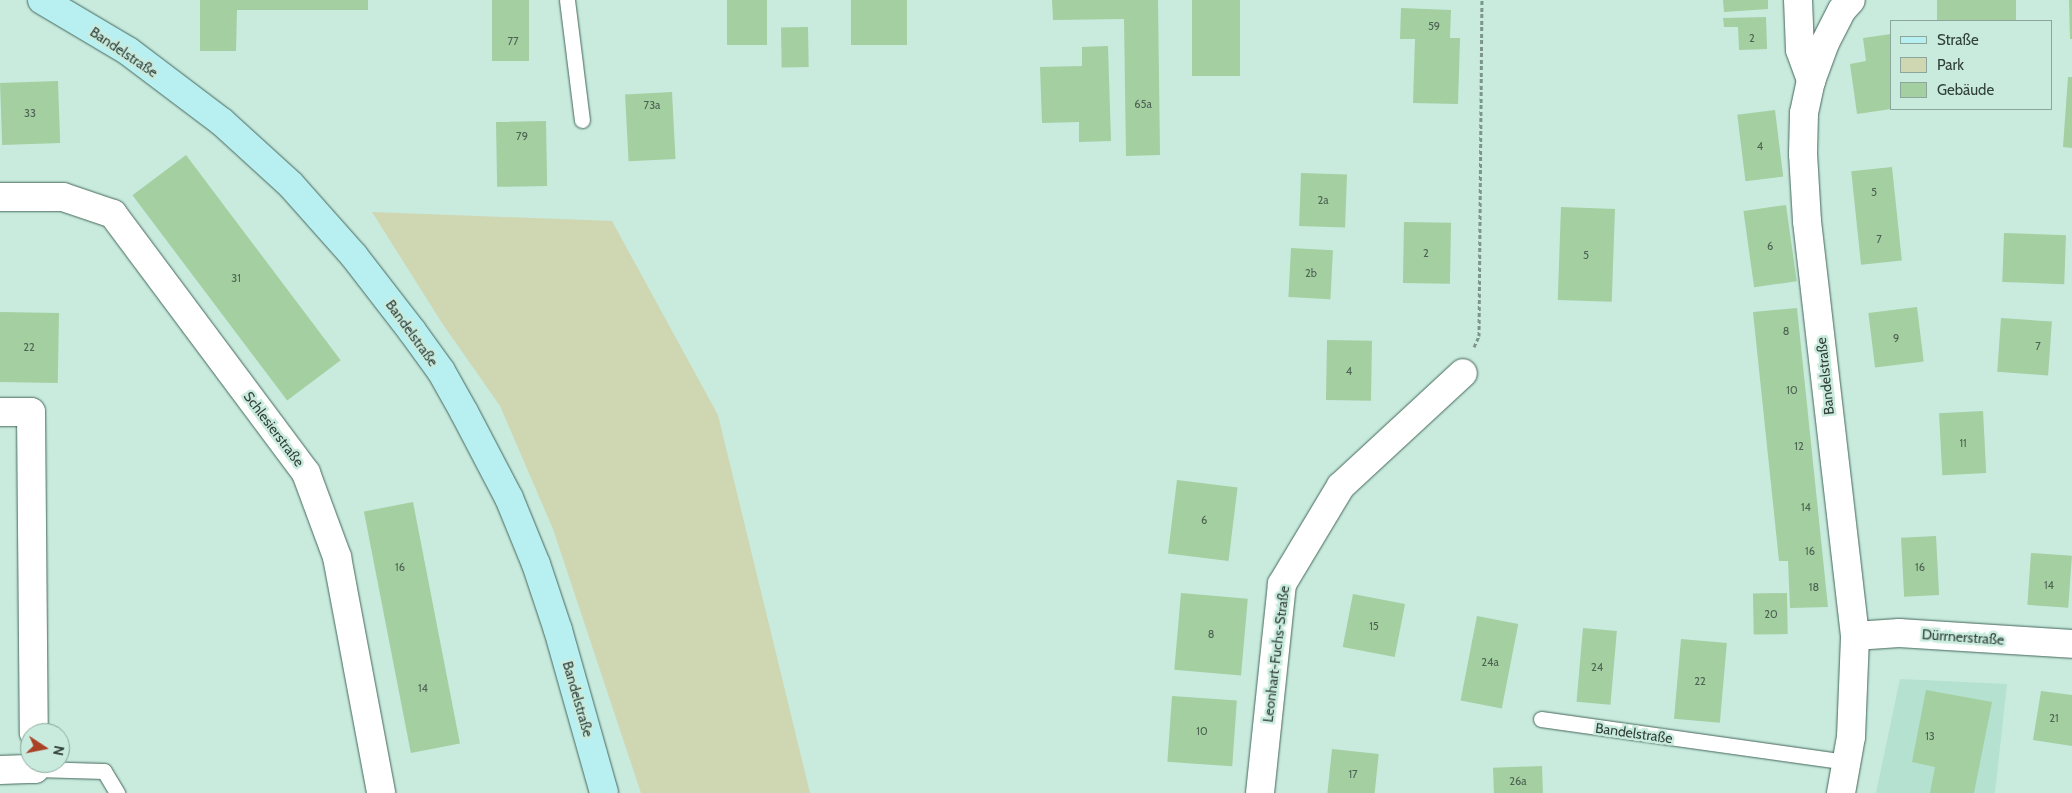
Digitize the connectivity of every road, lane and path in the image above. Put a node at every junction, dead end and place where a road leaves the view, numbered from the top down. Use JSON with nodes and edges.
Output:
{"nodes":[{"id":1,"x":42,"y":0,"type":"edge"},
{"id":2,"x":567,"y":0,"type":"edge"},
{"id":3,"x":1482,"y":0,"type":"edge"},
{"id":4,"x":1798,"y":0,"type":"edge"},
{"id":5,"x":1851,"y":0,"type":"edge"},
{"id":6,"x":1811,"y":81,"type":"junction"},
{"id":7,"x":582,"y":120,"type":"dead end"},
{"id":8,"x":0,"y":196,"type":"edge"},
{"id":9,"x":1463,"y":374,"type":"joint"},
{"id":10,"x":0,"y":412,"type":"edge"},
{"id":11,"x":1854,"y":636,"type":"junction"},
{"id":12,"x":2072,"y":644,"type":"edge"},
{"id":13,"x":1541,"y":719,"type":"dead end"},
{"id":14,"x":34,"y":723,"type":"edge"},
{"id":15,"x":1846,"y":762,"type":"junction"},
{"id":16,"x":20,"y":768,"type":"edge"},
{"id":17,"x":70,"y":769,"type":"edge"},
{"id":18,"x":0,"y":770,"type":"edge"},
{"id":19,"x":116,"y":793,"type":"edge"},
{"id":20,"x":380,"y":793,"type":"edge"},
{"id":21,"x":604,"y":793,"type":"edge"},
{"id":22,"x":1260,"y":793,"type":"edge"},
{"id":23,"x":1841,"y":793,"type":"edge"}],
"edges":[{"from":1,"to":21,"type":"main road","name":"Bandelstraße"},
{"from":2,"to":7,"type":"lane"},
{"from":3,"to":9,"type":"path"},
{"from":4,"to":6,"type":"street"},
{"from":5,"to":6,"type":"street","name":"Bandelstraße"},
{"from":6,"to":11,"type":"street","name":"Bandelstraße"},
{"from":8,"to":20,"type":"street","name":"Schlesierstraße"},
{"from":9,"to":22,"type":"street","name":"Leonhart-Fuchs-Straße"},
{"from":10,"to":14,"type":"street"},
{"from":11,"to":12,"type":"street","name":"Dürrnerstraße"},
{"from":11,"to":15,"type":"street","name":"Bandelstraße"},
{"from":13,"to":15,"type":"lane","name":"Bandelstraße"},
{"from":15,"to":23,"type":"street","name":"Bandelstraße"},
{"from":16,"to":18,"type":"street"},
{"from":17,"to":19,"type":"lane"}]}
